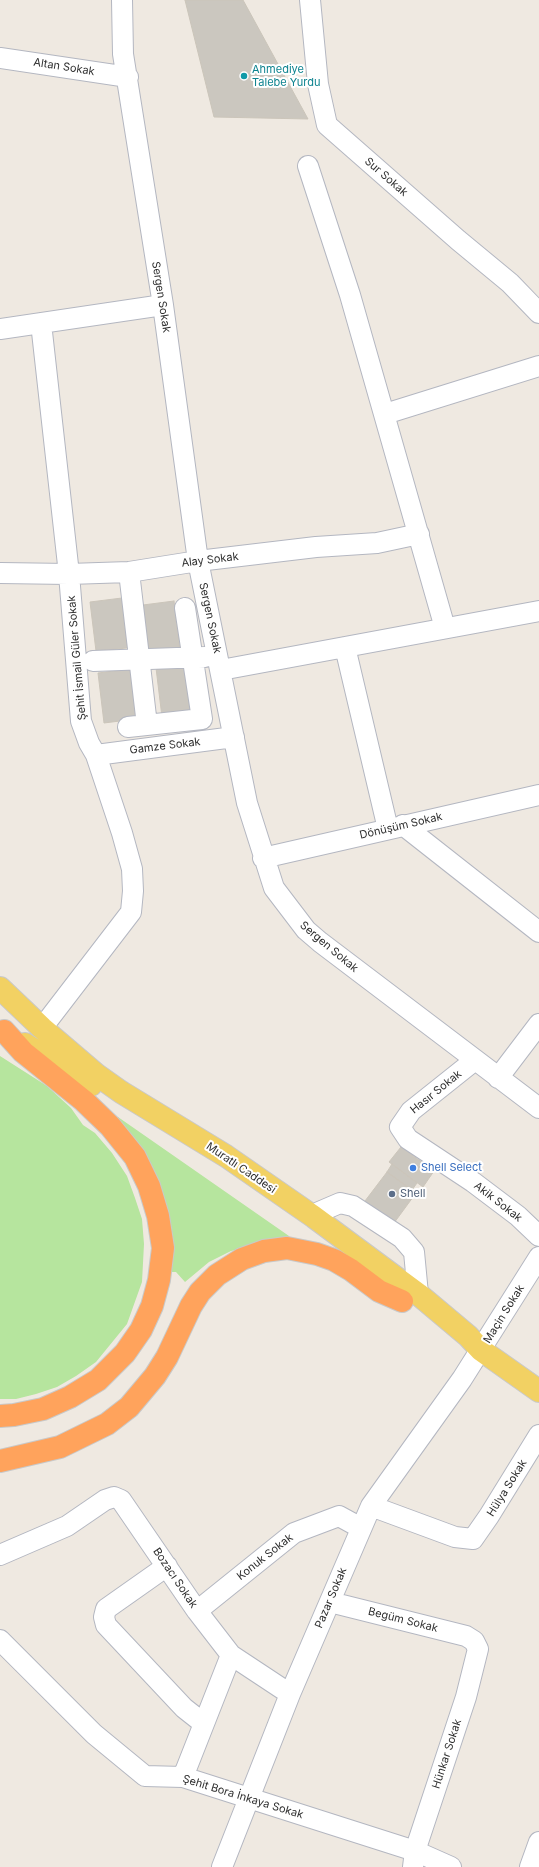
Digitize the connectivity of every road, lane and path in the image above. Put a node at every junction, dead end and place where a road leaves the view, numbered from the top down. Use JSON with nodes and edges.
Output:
{"nodes":[{"id":1,"x":122,"y":0,"type":"edge"},
{"id":2,"x":310,"y":0,"type":"edge"},
{"id":3,"x":0,"y":58,"type":"edge"},
{"id":4,"x":128,"y":77,"type":"junction"},
{"id":5,"x":308,"y":166,"type":"dead end"},
{"id":6,"x":163,"y":304,"type":"junction"},
{"id":7,"x":539,"y":313,"type":"edge"},
{"id":8,"x":41,"y":323,"type":"junction"},
{"id":9,"x":0,"y":329,"type":"edge"},
{"id":10,"x":539,"y":366,"type":"edge"},
{"id":11,"x":385,"y":414,"type":"junction"},
{"id":12,"x":419,"y":534,"type":"junction"},
{"id":13,"x":198,"y":561,"type":"junction"},
{"id":14,"x":129,"y":572,"type":"junction"},
{"id":15,"x":0,"y":573,"type":"edge"},
{"id":16,"x":69,"y":574,"type":"junction"},
{"id":17,"x":185,"y":608,"type":"dead end"},
{"id":18,"x":539,"y":611,"type":"edge"},
{"id":19,"x":445,"y":628,"type":"junction"},
{"id":20,"x":345,"y":647,"type":"junction"},
{"id":21,"x":192,"y":658,"type":"junction"},
{"id":22,"x":138,"y":660,"type":"junction"},
{"id":23,"x":93,"y":661,"type":"dead end"},
{"id":24,"x":220,"y":663,"type":"junction"},
{"id":25,"x":234,"y":737,"type":"junction"},
{"id":26,"x":96,"y":755,"type":"junction"},
{"id":27,"x":539,"y":795,"type":"edge"},
{"id":28,"x":396,"y":827,"type":"junction"},
{"id":29,"x":263,"y":858,"type":"junction"},
{"id":30,"x":539,"y":932,"type":"edge"},
{"id":31,"x":0,"y":988,"type":"edge"},
{"id":32,"x":539,"y":1024,"type":"edge"},
{"id":33,"x":42,"y":1028,"type":"junction"},
{"id":34,"x":2,"y":1030,"type":"edge"},
{"id":35,"x":474,"y":1060,"type":"junction"},
{"id":36,"x":498,"y":1078,"type":"junction"},
{"id":37,"x":539,"y":1108,"type":"edge"},
{"id":38,"x":400,"y":1127,"type":"joint"},
{"id":39,"x":314,"y":1217,"type":"junction"},
{"id":40,"x":539,"y":1236,"type":"edge"},
{"id":41,"x":539,"y":1257,"type":"edge"},
{"id":42,"x":410,"y":1298,"type":"junction"},
{"id":43,"x":481,"y":1350,"type":"junction"},
{"id":44,"x":539,"y":1391,"type":"edge"},
{"id":45,"x":0,"y":1416,"type":"edge"},
{"id":46,"x":539,"y":1435,"type":"edge"},
{"id":47,"x":0,"y":1461,"type":"edge"},
{"id":48,"x":371,"y":1506,"type":"junction"},
{"id":49,"x":361,"y":1528,"type":"junction"},
{"id":50,"x":0,"y":1555,"type":"edge"},
{"id":51,"x":167,"y":1566,"type":"junction"},
{"id":52,"x":330,"y":1602,"type":"junction"},
{"id":53,"x":196,"y":1611,"type":"junction"},
{"id":54,"x":0,"y":1640,"type":"edge"},
{"id":55,"x":474,"y":1641,"type":"joint"},
{"id":56,"x":231,"y":1655,"type":"junction"},
{"id":57,"x":290,"y":1694,"type":"junction"},
{"id":58,"x":203,"y":1723,"type":"junction"},
{"id":59,"x":183,"y":1777,"type":"junction"},
{"id":60,"x":247,"y":1799,"type":"junction"},
{"id":61,"x":539,"y":1842,"type":"edge"},
{"id":62,"x":414,"y":1859,"type":"edge"},
{"id":63,"x":222,"y":1867,"type":"edge"},
{"id":64,"x":451,"y":1867,"type":"edge"},
{"id":65,"x":530,"y":1867,"type":"edge"}],
"edges":[{"from":1,"to":4,"type":"street","name":"Sergen Sokak"},
{"from":2,"to":7,"type":"street","name":"Sur Sokak"},
{"from":3,"to":4,"type":"street","name":"Altan Sokak"},
{"from":4,"to":6,"type":"street","name":"Sergen Sokak"},
{"from":5,"to":11,"type":"street"},
{"from":6,"to":8,"type":"street"},
{"from":6,"to":13,"type":"street","name":"Sergen Sokak"},
{"from":8,"to":9,"type":"street"},
{"from":8,"to":16,"type":"street","name":"Şehit İsmail Güler Sokak"},
{"from":10,"to":11,"type":"street"},
{"from":11,"to":12,"type":"street"},
{"from":12,"to":13,"type":"street","name":"Alay Sokak"},
{"from":12,"to":19,"type":"street"},
{"from":13,"to":14,"type":"street","name":"Alay Sokak"},
{"from":13,"to":24,"type":"street","name":"Sergen Sokak"},
{"from":14,"to":16,"type":"street","name":"Alay Sokak"},
{"from":14,"to":22,"type":"street"},
{"from":15,"to":16,"type":"street","name":"Alay Sokak"},
{"from":16,"to":26,"type":"street","name":"Şehit İsmail Güler Sokak"},
{"from":17,"to":21,"type":"street"},
{"from":18,"to":19,"type":"street"},
{"from":19,"to":20,"type":"street"},
{"from":20,"to":24,"type":"street"},
{"from":20,"to":28,"type":"street"},
{"from":21,"to":22,"type":"street"},
{"from":21,"to":22,"type":"street"},
{"from":21,"to":24,"type":"street"},
{"from":22,"to":23,"type":"street"},
{"from":24,"to":25,"type":"street","name":"Sergen Sokak"},
{"from":25,"to":26,"type":"street","name":"Gamze Sokak"},
{"from":25,"to":29,"type":"street","name":"Sergen Sokak"},
{"from":26,"to":33,"type":"street","name":"Şehit İsmail Güler Sokak"},
{"from":27,"to":28,"type":"street","name":"Dönüşüm Sokak"},
{"from":28,"to":29,"type":"street","name":"Dönüşüm Sokak"},
{"from":28,"to":30,"type":"street"},
{"from":29,"to":35,"type":"street","name":"Sergen Sokak"},
{"from":31,"to":33,"type":"main road","name":"Muratlı Caddesi"},
{"from":32,"to":36,"type":"street"},
{"from":33,"to":39,"type":"main road","name":"Muratlı Caddesi"},
{"from":34,"to":42,"type":"main road","name":"Muratlı Caddesi"},
{"from":34,"to":45,"type":"highway"},
{"from":35,"to":36,"type":"street","name":"Sergen Sokak"},
{"from":35,"to":38,"type":"street","name":"Hasır Sokak"},
{"from":36,"to":37,"type":"street","name":"Sergen Sokak"},
{"from":38,"to":40,"type":"street","name":"Akik Sokak"},
{"from":39,"to":42,"type":"main road","name":"Muratlı Caddesi"},
{"from":39,"to":42,"type":"street"},
{"from":41,"to":43,"type":"street","name":"Maçin Sokak"},
{"from":42,"to":43,"type":"main road","name":"Muratlı Caddesi"},
{"from":42,"to":47,"type":"highway"},
{"from":43,"to":44,"type":"main road","name":"Muratlı Caddesi"},
{"from":43,"to":48,"type":"street","name":"Pazar Sokak"},
{"from":46,"to":48,"type":"street","name":"Hülya Sokak"},
{"from":48,"to":49,"type":"street","name":"Pazar Sokak"},
{"from":49,"to":52,"type":"street","name":"Pazar Sokak"},
{"from":49,"to":53,"type":"street","name":"Konuk Sokak"},
{"from":50,"to":51,"type":"street","name":"Bozacı Sokak"},
{"from":51,"to":53,"type":"street","name":"Bozacı Sokak"},
{"from":51,"to":58,"type":"street"},
{"from":52,"to":55,"type":"street","name":"Begüm Sokak"},
{"from":52,"to":57,"type":"street","name":"Pazar Sokak"},
{"from":53,"to":56,"type":"street","name":"Bozacı Sokak"},
{"from":54,"to":59,"type":"street","name":"Şehit Bora İnkaya Sokak"},
{"from":55,"to":62,"type":"street","name":"Hünkar Sokak"},
{"from":56,"to":57,"type":"street","name":"Bozacı Sokak"},
{"from":56,"to":58,"type":"street"},
{"from":57,"to":60,"type":"street","name":"Pazar Sokak"},
{"from":58,"to":59,"type":"street"},
{"from":59,"to":60,"type":"street","name":"Şehit Bora İnkaya Sokak"},
{"from":60,"to":62,"type":"street","name":"Şehit Bora İnkaya Sokak"},
{"from":60,"to":63,"type":"street","name":"Pazar Sokak"},
{"from":61,"to":65,"type":"street"},
{"from":62,"to":64,"type":"street","name":"Şehit Bora İnkaya Sokak"}]}
